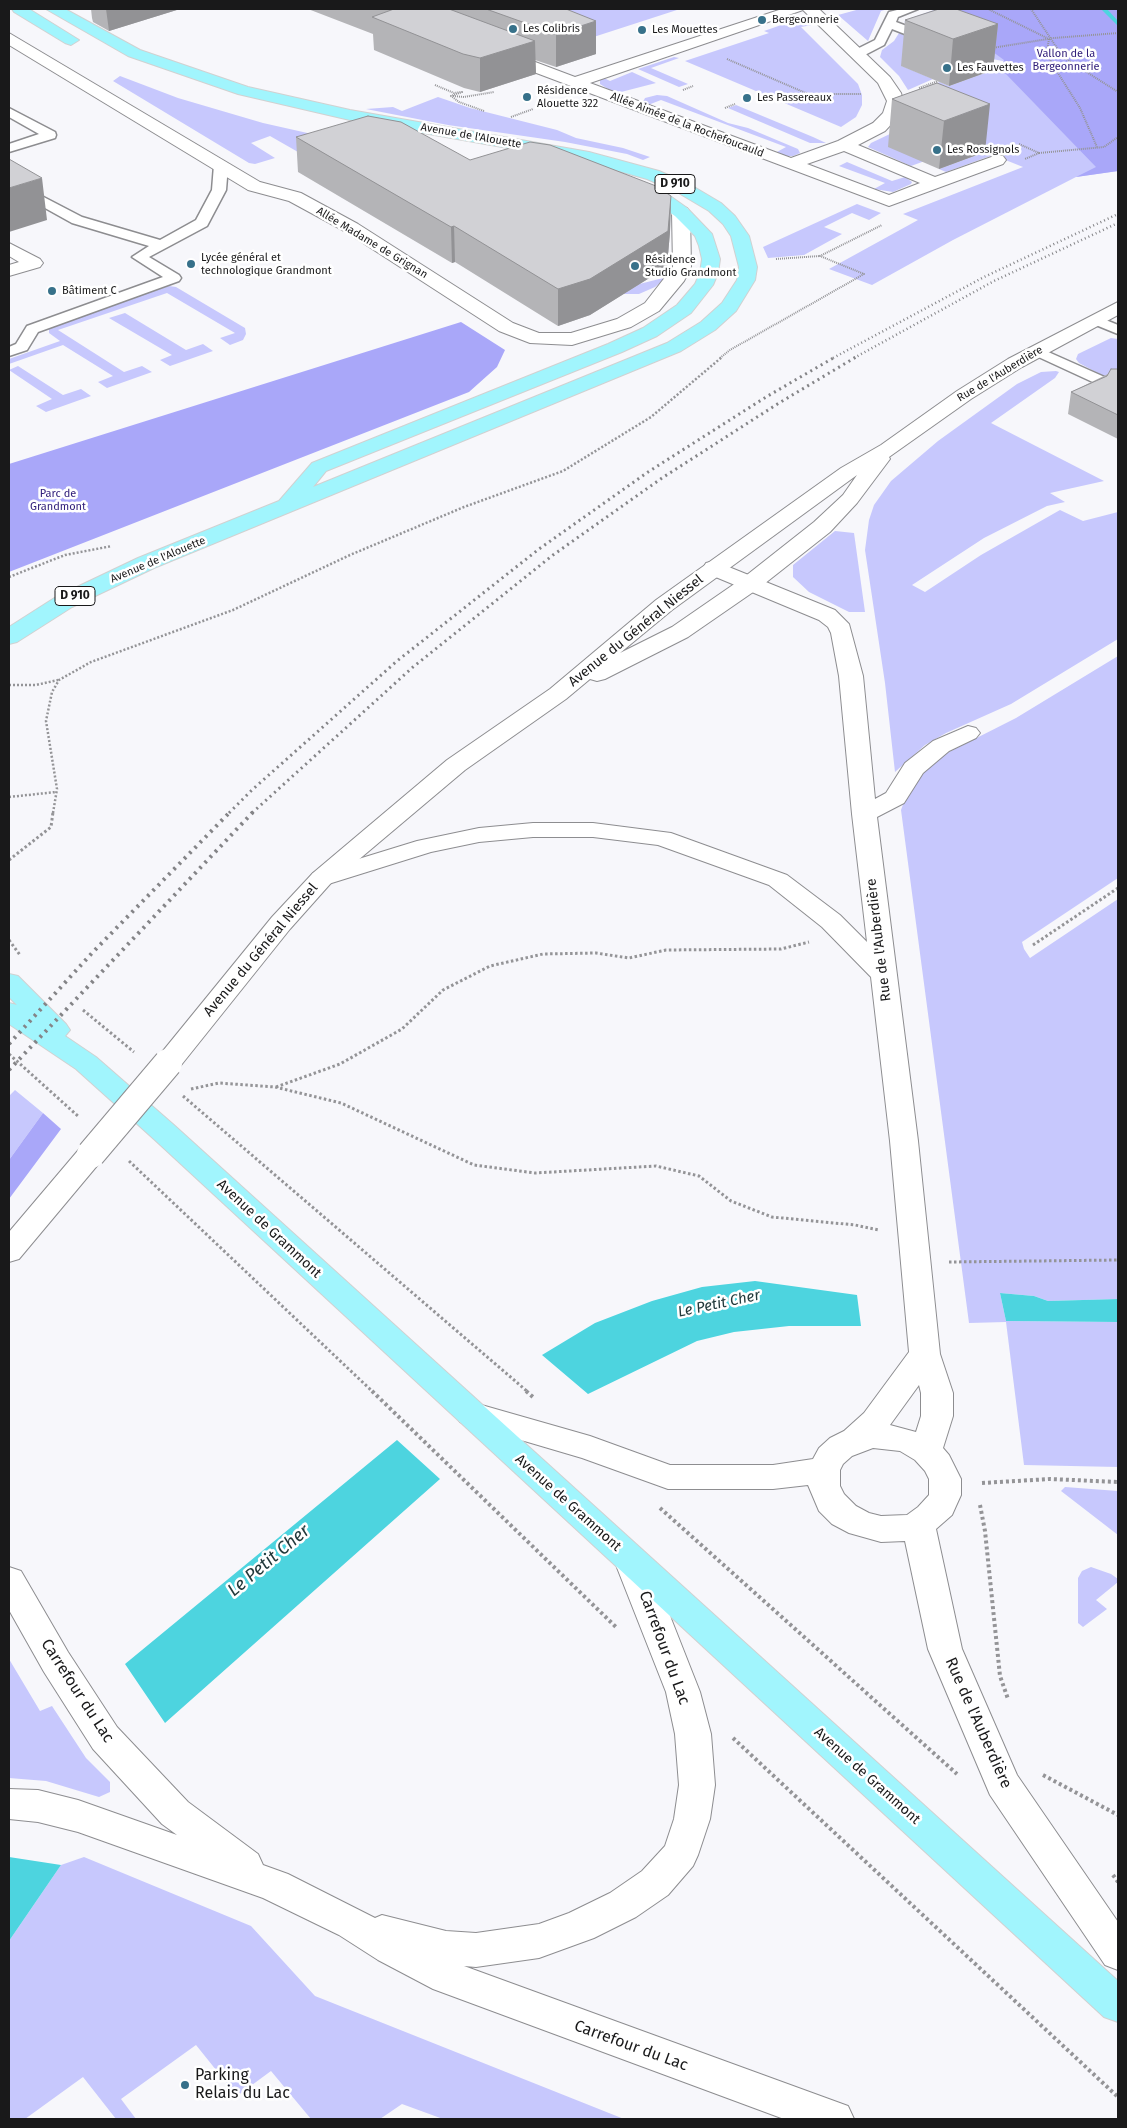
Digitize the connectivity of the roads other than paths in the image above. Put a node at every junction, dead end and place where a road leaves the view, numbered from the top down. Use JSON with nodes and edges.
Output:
{"nodes":[{"id":1,"x":18,"y":9,"type":"edge"},
{"id":2,"x":54,"y":9,"type":"edge"},
{"id":3,"x":796,"y":9,"type":"edge"},
{"id":4,"x":810,"y":9,"type":"edge"},
{"id":5,"x":912,"y":9,"type":"edge"},
{"id":6,"x":890,"y":24,"type":"junction"},
{"id":7,"x":9,"y":38,"type":"edge"},
{"id":8,"x":484,"y":48,"type":"edge"},
{"id":9,"x":89,"y":49,"type":"dead end"},
{"id":10,"x":963,"y":52,"type":"edge"},
{"id":11,"x":857,"y":54,"type":"junction"},
{"id":12,"x":106,"y":57,"type":"dead end"},
{"id":13,"x":576,"y":82,"type":"junction"},
{"id":14,"x":9,"y":112,"type":"edge"},
{"id":15,"x":844,"y":145,"type":"junction"},
{"id":16,"x":9,"y":148,"type":"edge"},
{"id":17,"x":997,"y":160,"type":"road end"},
{"id":18,"x":792,"y":164,"type":"junction"},
{"id":19,"x":221,"y":165,"type":"junction"},
{"id":20,"x":9,"y":183,"type":"edge"},
{"id":21,"x":936,"y":184,"type":"junction"},
{"id":22,"x":681,"y":212,"type":"junction"},
{"id":23,"x":161,"y":245,"type":"junction"},
{"id":24,"x":9,"y":248,"type":"edge"},
{"id":25,"x":9,"y":272,"type":"edge"},
{"id":26,"x":1118,"y":308,"type":"edge"},
{"id":27,"x":1096,"y":320,"type":"junction"},
{"id":28,"x":1118,"y":330,"type":"edge"},
{"id":29,"x":1036,"y":351,"type":"junction"},
{"id":30,"x":9,"y":352,"type":"edge"},
{"id":31,"x":1115,"y":388,"type":"edge"},
{"id":32,"x":888,"y":449,"type":"junction"},
{"id":33,"x":286,"y":506,"type":"junction"},
{"id":34,"x":714,"y":568,"type":"junction"},
{"id":35,"x":751,"y":583,"type":"junction"},
{"id":36,"x":9,"y":637,"type":"edge"},
{"id":37,"x":558,"y":694,"type":"junction"},
{"id":38,"x":968,"y":733,"type":"dead end"},
{"id":39,"x":864,"y":814,"type":"junction"},
{"id":40,"x":322,"y":878,"type":"junction"},
{"id":41,"x":882,"y":973,"type":"junction"},
{"id":42,"x":14,"y":984,"type":"edge"},
{"id":43,"x":9,"y":1252,"type":"edge"},
{"id":44,"x":925,"y":1354,"type":"junction"},
{"id":45,"x":470,"y":1414,"type":"junction"},
{"id":46,"x":855,"y":1440,"type":"junction"},
{"id":47,"x":926,"y":1451,"type":"junction"},
{"id":48,"x":824,"y":1470,"type":"junction"},
{"id":49,"x":918,"y":1524,"type":"junction"},
{"id":50,"x":631,"y":1560,"type":"junction"},
{"id":51,"x":9,"y":1580,"type":"edge"},
{"id":52,"x":9,"y":1804,"type":"edge"},
{"id":53,"x":275,"y":1886,"type":"junction"},
{"id":54,"x":352,"y":1923,"type":"junction"},
{"id":55,"x":1118,"y":1953,"type":"edge"},
{"id":56,"x":1118,"y":2005,"type":"edge"},
{"id":57,"x":834,"y":2119,"type":"edge"}],
"edges":[{"from":1,"to":9,"type":"main road"},
{"from":2,"to":33,"type":"main road","name":"Avenue de l'Alouette","number":"D 910"},
{"from":3,"to":13,"type":"street"},
{"from":4,"to":11,"type":"street"},
{"from":5,"to":6,"type":"lane"},
{"from":6,"to":10,"type":"lane"},
{"from":6,"to":11,"type":"lane"},
{"from":7,"to":19,"type":"street","name":"Allée Madame de Grignan"},
{"from":8,"to":13,"type":"street","name":"Allée Aimée de la Rochefoucauld"},
{"from":11,"to":15,"type":"street"},
{"from":12,"to":22,"type":"main road","name":"Avenue de l'Alouette","number":"D 910"},
{"from":13,"to":18,"type":"street","name":"Allée Aimée de la Rochefoucauld"},
{"from":14,"to":16,"type":"lane"},
{"from":15,"to":18,"type":"street"},
{"from":15,"to":21,"type":"street"},
{"from":17,"to":21,"type":"street","name":"Allée Aimée de la Rochefoucauld"},
{"from":18,"to":21,"type":"street","name":"Allée Aimée de la Rochefoucauld"},
{"from":19,"to":22,"type":"street","name":"Allée Madame de Grignan"},
{"from":19,"to":23,"type":"lane"},
{"from":20,"to":23,"type":"lane"},
{"from":22,"to":33,"type":"main road","name":"Avenue de l'Alouette","number":"D 910"},
{"from":23,"to":30,"type":"lane"},
{"from":24,"to":25,"type":"street"},
{"from":26,"to":27,"type":"street","name":"Rue de l'Auberdière"},
{"from":27,"to":28,"type":"lane"},
{"from":27,"to":29,"type":"street","name":"Rue de l'Auberdière"},
{"from":29,"to":31,"type":"lane"},
{"from":29,"to":32,"type":"street","name":"Rue de l'Auberdière"},
{"from":32,"to":34,"type":"street","name":"Rue de l'Auberdière"},
{"from":32,"to":35,"type":"street","name":"Rue de l'Auberdière"},
{"from":33,"to":36,"type":"main road","name":"Avenue de l'Alouette","number":"D 910"},
{"from":34,"to":35,"type":"street","name":"Rue de l'Auberdière"},
{"from":34,"to":37,"type":"street","name":"Avenue du Général Niessel"},
{"from":35,"to":37,"type":"street","name":"Avenue du Général Niessel"},
{"from":35,"to":39,"type":"street","name":"Rue de l'Auberdière"},
{"from":37,"to":40,"type":"street","name":"Avenue du Général Niessel"},
{"from":38,"to":39,"type":"street"},
{"from":39,"to":41,"type":"street","name":"Rue de l'Auberdière"},
{"from":40,"to":41,"type":"street"},
{"from":40,"to":43,"type":"street","name":"Avenue du Général Niessel","bridge":true},
{"from":41,"to":44,"type":"street","name":"Rue de l'Auberdière"},
{"from":42,"to":45,"type":"main road","name":"Avenue de Grammont"},
{"from":44,"to":46,"type":"street"},
{"from":44,"to":47,"type":"street","name":"Rue de l'Auberdière"},
{"from":45,"to":48,"type":"street"},
{"from":45,"to":50,"type":"main road","name":"Avenue de Grammont"},
{"from":46,"to":47,"type":"street"},
{"from":46,"to":48,"type":"street"},
{"from":47,"to":49,"type":"street"},
{"from":48,"to":49,"type":"street"},
{"from":49,"to":55,"type":"street","name":"Rue de l'Auberdière"},
{"from":50,"to":54,"type":"street","name":"Carrefour du Lac"},
{"from":50,"to":56,"type":"main road","name":"Avenue de Grammont"},
{"from":51,"to":53,"type":"street","name":"Carrefour du Lac"},
{"from":52,"to":53,"type":"street","name":"Carrefour du Lac"},
{"from":53,"to":54,"type":"street","name":"Carrefour du Lac"},
{"from":54,"to":57,"type":"street","name":"Carrefour du Lac"}]}
